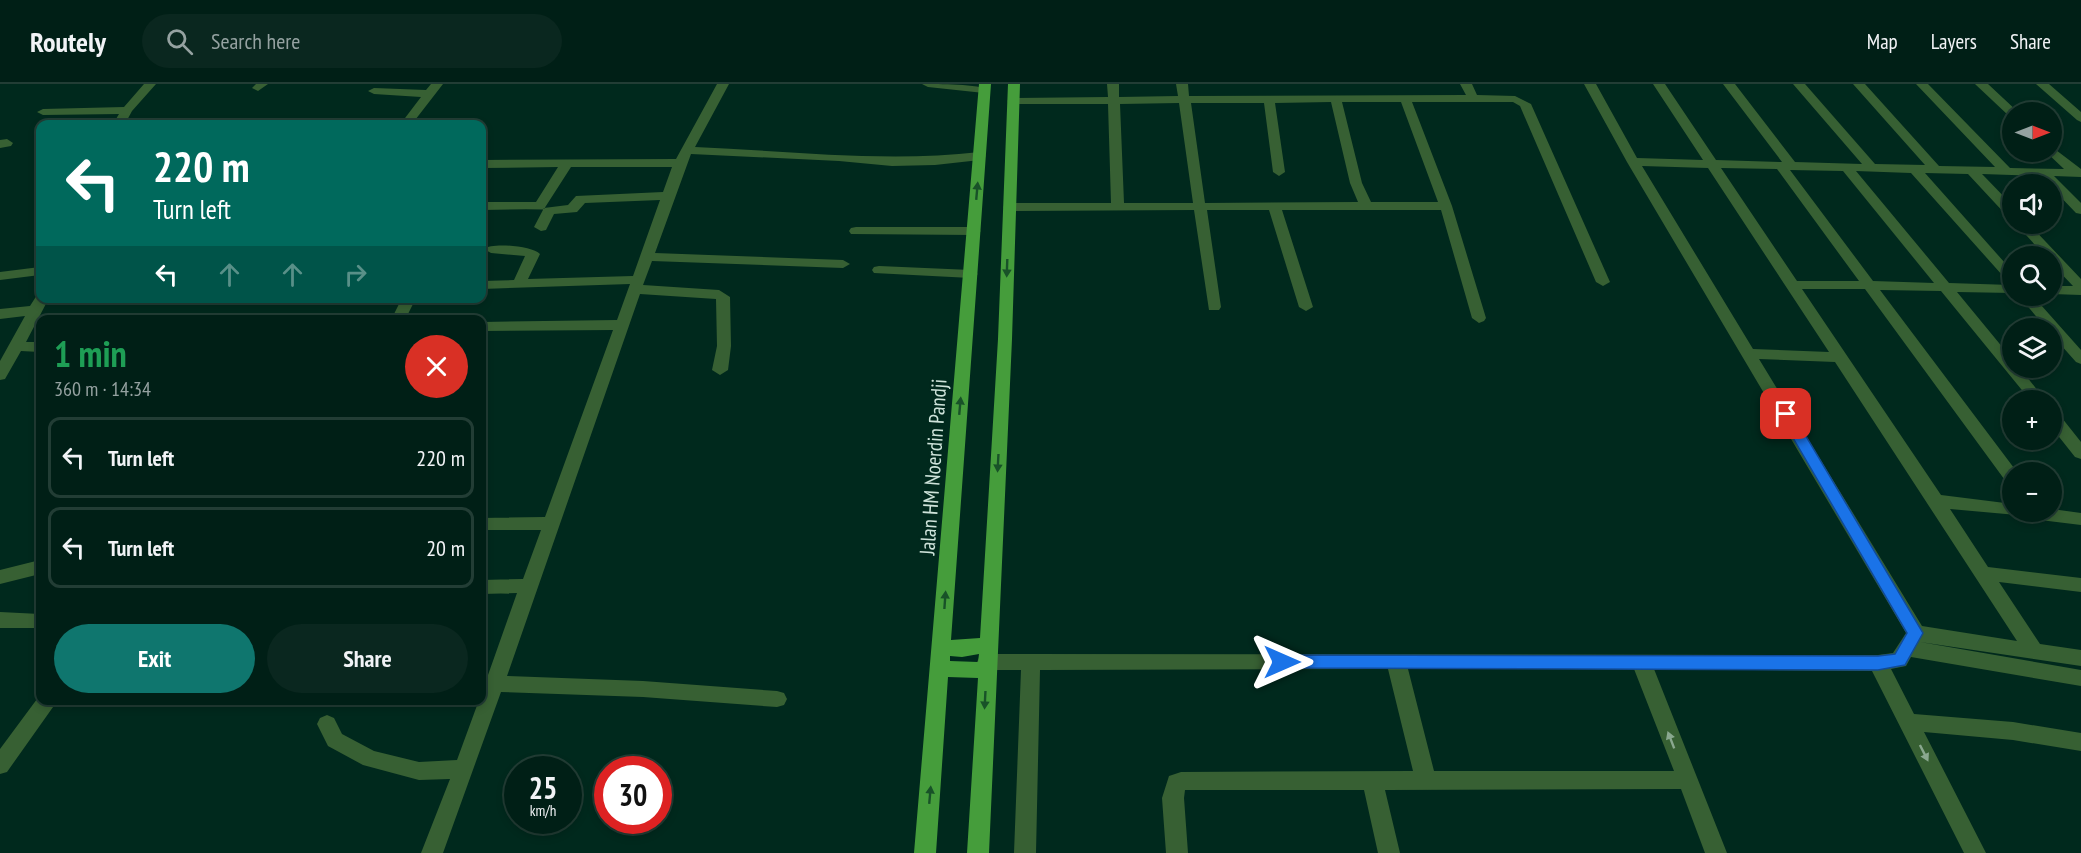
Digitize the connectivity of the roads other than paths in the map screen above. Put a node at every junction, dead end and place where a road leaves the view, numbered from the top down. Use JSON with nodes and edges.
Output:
{"nodes":[{"id":1,"x":150,"y":84,"type":"edge"},
{"id":2,"x":723,"y":84,"type":"edge"},
{"id":3,"x":928,"y":84,"type":"edge"},
{"id":4,"x":1014,"y":84,"type":"edge"},
{"id":5,"x":1113,"y":84,"type":"edge"},
{"id":6,"x":1182,"y":84,"type":"edge"},
{"id":7,"x":1288,"y":84,"type":"edge"},
{"id":8,"x":1466,"y":84,"type":"edge"},
{"id":9,"x":1590,"y":84,"type":"edge"},
{"id":10,"x":1659,"y":84,"type":"edge"},
{"id":11,"x":1730,"y":84,"type":"edge"},
{"id":12,"x":1799,"y":84,"type":"edge"},
{"id":13,"x":1859,"y":84,"type":"edge"},
{"id":14,"x":1922,"y":84,"type":"edge"},
{"id":15,"x":1981,"y":84,"type":"edge"},
{"id":16,"x":2042,"y":84,"type":"edge"},
{"id":17,"x":985,"y":87,"type":"edge"},
{"id":18,"x":434,"y":89,"type":"edge"},
{"id":19,"x":374,"y":91,"type":"dead end"},
{"id":20,"x":1473,"y":98,"type":"junction"},
{"id":21,"x":1184,"y":99,"type":"junction"},
{"id":22,"x":1114,"y":100,"type":"junction"},
{"id":23,"x":1269,"y":100,"type":"junction"},
{"id":24,"x":1406,"y":100,"type":"junction"},
{"id":25,"x":1293,"y":101,"type":"junction"},
{"id":26,"x":1336,"y":101,"type":"junction"},
{"id":27,"x":1013,"y":102,"type":"junction"},
{"id":28,"x":2002,"y":104,"type":"edge"},
{"id":29,"x":127,"y":110,"type":"junction"},
{"id":30,"x":44,"y":111,"type":"dead end"},
{"id":31,"x":2081,"y":118,"type":"edge"},
{"id":32,"x":121,"y":120,"type":"edge"},
{"id":33,"x":410,"y":120,"type":"edge"},
{"id":34,"x":683,"y":156,"type":"junction"},
{"id":35,"x":980,"y":156,"type":"junction"},
{"id":36,"x":2062,"y":159,"type":"edge"},
{"id":37,"x":1634,"y":162,"type":"junction"},
{"id":38,"x":567,"y":163,"type":"junction"},
{"id":39,"x":486,"y":164,"type":"edge"},
{"id":40,"x":1714,"y":164,"type":"junction"},
{"id":41,"x":1786,"y":166,"type":"junction"},
{"id":42,"x":1847,"y":168,"type":"junction"},
{"id":43,"x":1872,"y":168,"type":"junction"},
{"id":44,"x":1916,"y":169,"type":"junction"},
{"id":45,"x":1936,"y":170,"type":"junction"},
{"id":46,"x":1972,"y":171,"type":"junction"},
{"id":47,"x":1279,"y":172,"type":"dead end"},
{"id":48,"x":2007,"y":172,"type":"junction"},
{"id":49,"x":2043,"y":172,"type":"junction"},
{"id":50,"x":2079,"y":173,"type":"edge"},
{"id":51,"x":668,"y":196,"type":"junction"},
{"id":52,"x":2002,"y":202,"type":"edge"},
{"id":53,"x":1365,"y":204,"type":"junction"},
{"id":54,"x":1274,"y":205,"type":"junction"},
{"id":55,"x":486,"y":206,"type":"edge"},
{"id":56,"x":1118,"y":206,"type":"junction"},
{"id":57,"x":1200,"y":206,"type":"junction"},
{"id":58,"x":1446,"y":206,"type":"junction"},
{"id":59,"x":1009,"y":207,"type":"junction"},
{"id":60,"x":2081,"y":210,"type":"edge"},
{"id":61,"x":541,"y":227,"type":"dead end"},
{"id":62,"x":856,"y":231,"type":"dead end"},
{"id":63,"x":974,"y":231,"type":"junction"},
{"id":64,"x":2031,"y":234,"type":"edge"},
{"id":65,"x":491,"y":249,"type":"dead end"},
{"id":66,"x":646,"y":257,"type":"junction"},
{"id":67,"x":843,"y":264,"type":"dead end"},
{"id":68,"x":2002,"y":268,"type":"edge"},
{"id":69,"x":879,"y":270,"type":"dead end"},
{"id":70,"x":36,"y":272,"type":"edge"},
{"id":71,"x":971,"y":274,"type":"junction"},
{"id":72,"x":0,"y":276,"type":"edge"},
{"id":73,"x":1603,"y":282,"type":"dead end"},
{"id":74,"x":519,"y":284,"type":"junction"},
{"id":75,"x":636,"y":284,"type":"junction"},
{"id":76,"x":486,"y":285,"type":"edge"},
{"id":77,"x":1793,"y":285,"type":"junction"},
{"id":78,"x":1869,"y":285,"type":"junction"},
{"id":79,"x":1945,"y":287,"type":"junction"},
{"id":80,"x":2002,"y":289,"type":"edge"},
{"id":81,"x":2081,"y":289,"type":"edge"},
{"id":82,"x":2062,"y":290,"type":"edge"},
{"id":83,"x":39,"y":304,"type":"edge"},
{"id":84,"x":2035,"y":306,"type":"edge"},
{"id":85,"x":1214,"y":307,"type":"dead end"},
{"id":86,"x":1306,"y":307,"type":"dead end"},
{"id":87,"x":0,"y":314,"type":"edge"},
{"id":88,"x":1479,"y":318,"type":"dead end"},
{"id":89,"x":622,"y":325,"type":"junction"},
{"id":90,"x":486,"y":326,"type":"edge"},
{"id":91,"x":14,"y":346,"type":"junction"},
{"id":92,"x":36,"y":347,"type":"edge"},
{"id":93,"x":1750,"y":354,"type":"junction"},
{"id":94,"x":1841,"y":357,"type":"junction"},
{"id":95,"x":2081,"y":359,"type":"edge"},
{"id":96,"x":720,"y":370,"type":"dead end"},
{"id":97,"x":0,"y":374,"type":"edge"},
{"id":98,"x":2030,"y":390,"type":"edge"},
{"id":99,"x":2062,"y":429,"type":"edge"},
{"id":100,"x":2081,"y":453,"type":"edge"},
{"id":101,"x":2002,"y":464,"type":"edge"},
{"id":102,"x":1936,"y":501,"type":"junction"},
{"id":103,"x":2002,"y":509,"type":"edge"},
{"id":104,"x":2062,"y":516,"type":"edge"},
{"id":105,"x":2081,"y":519,"type":"edge"},
{"id":106,"x":550,"y":523,"type":"junction"},
{"id":107,"x":486,"y":524,"type":"edge"},
{"id":108,"x":36,"y":568,"type":"edge"},
{"id":109,"x":1984,"y":573,"type":"junction"},
{"id":110,"x":0,"y":577,"type":"edge"},
{"id":111,"x":2081,"y":585,"type":"edge"},
{"id":112,"x":529,"y":586,"type":"junction"},
{"id":113,"x":486,"y":587,"type":"edge"},
{"id":114,"x":36,"y":621,"type":"edge"},
{"id":115,"x":2,"y":624,"type":"edge"},
{"id":116,"x":1911,"y":640,"type":"junction"},
{"id":117,"x":942,"y":646,"type":"junction"},
{"id":118,"x":2034,"y":650,"type":"junction"},
{"id":119,"x":2081,"y":658,"type":"edge"},
{"id":120,"x":987,"y":660,"type":"junction"},
{"id":121,"x":1396,"y":661,"type":"junction"},
{"id":122,"x":1641,"y":661,"type":"junction"},
{"id":123,"x":1031,"y":662,"type":"junction"},
{"id":124,"x":1878,"y":663,"type":"junction"},
{"id":125,"x":939,"y":672,"type":"junction"},
{"id":126,"x":2081,"y":678,"type":"edge"},
{"id":127,"x":495,"y":684,"type":"junction"},
{"id":128,"x":777,"y":699,"type":"dead end"},
{"id":129,"x":44,"y":705,"type":"edge"},
{"id":130,"x":1908,"y":722,"type":"junction"},
{"id":131,"x":327,"y":724,"type":"dead end"},
{"id":132,"x":2081,"y":742,"type":"edge"},
{"id":133,"x":0,"y":765,"type":"edge"},
{"id":134,"x":464,"y":769,"type":"junction"},
{"id":135,"x":1372,"y":780,"type":"junction"},
{"id":136,"x":1426,"y":780,"type":"junction"},
{"id":137,"x":1687,"y":780,"type":"junction"},
{"id":138,"x":432,"y":853,"type":"edge"},
{"id":139,"x":925,"y":853,"type":"edge"},
{"id":140,"x":978,"y":853,"type":"edge"},
{"id":141,"x":1025,"y":853,"type":"edge"},
{"id":142,"x":1177,"y":853,"type":"edge"},
{"id":143,"x":1389,"y":853,"type":"edge"},
{"id":144,"x":1716,"y":853,"type":"edge"},
{"id":145,"x":1975,"y":853,"type":"edge"}],
"edges":[{"from":1,"to":29,"type":"street"},
{"from":2,"to":34,"type":"street"},
{"from":3,"to":17,"type":"street"},
{"from":4,"to":27,"type":"main road"},
{"from":5,"to":22,"type":"street"},
{"from":6,"to":21,"type":"street"},
{"from":7,"to":25,"type":"street"},
{"from":8,"to":20,"type":"street"},
{"from":9,"to":37,"type":"street"},
{"from":10,"to":40,"type":"street"},
{"from":11,"to":41,"type":"street"},
{"from":12,"to":43,"type":"street"},
{"from":13,"to":45,"type":"street"},
{"from":14,"to":48,"type":"street"},
{"from":15,"to":28,"type":"street"},
{"from":16,"to":31,"type":"street"},
{"from":17,"to":35,"type":"main road","name":"Jalan HM Noerdin Pandji"},
{"from":18,"to":19,"type":"street"},
{"from":18,"to":33,"type":"street"},
{"from":20,"to":24,"type":"street"},
{"from":20,"to":73,"type":"street"},
{"from":21,"to":22,"type":"street"},
{"from":21,"to":23,"type":"street"},
{"from":21,"to":57,"type":"street"},
{"from":22,"to":27,"type":"street"},
{"from":22,"to":56,"type":"street"},
{"from":23,"to":25,"type":"street"},
{"from":23,"to":47,"type":"street"},
{"from":24,"to":26,"type":"street"},
{"from":24,"to":58,"type":"street"},
{"from":25,"to":26,"type":"street"},
{"from":26,"to":53,"type":"street"},
{"from":27,"to":59,"type":"main road"},
{"from":29,"to":30,"type":"street"},
{"from":29,"to":32,"type":"street"},
{"from":34,"to":35,"type":"street"},
{"from":34,"to":38,"type":"street"},
{"from":34,"to":51,"type":"street"},
{"from":63,"to":35,"type":"main road","name":"Jalan HM Noerdin Pandji","one_way":true},
{"from":36,"to":50,"type":"street"},
{"from":37,"to":40,"type":"street"},
{"from":37,"to":93,"type":"street"},
{"from":38,"to":39,"type":"street"},
{"from":38,"to":55,"type":"street"},
{"from":40,"to":41,"type":"street"},
{"from":40,"to":77,"type":"street"},
{"from":41,"to":42,"type":"street"},
{"from":41,"to":78,"type":"street"},
{"from":42,"to":43,"type":"street"},
{"from":42,"to":79,"type":"street"},
{"from":43,"to":44,"type":"street"},
{"from":44,"to":45,"type":"street"},
{"from":44,"to":68,"type":"street"},
{"from":45,"to":46,"type":"street"},
{"from":46,"to":48,"type":"street"},
{"from":46,"to":52,"type":"street"},
{"from":48,"to":49,"type":"street"},
{"from":49,"to":50,"type":"street"},
{"from":49,"to":60,"type":"street"},
{"from":51,"to":61,"type":"street"},
{"from":51,"to":66,"type":"street"},
{"from":53,"to":54,"type":"street"},
{"from":53,"to":58,"type":"street"},
{"from":54,"to":57,"type":"street"},
{"from":54,"to":86,"type":"street"},
{"from":56,"to":57,"type":"street"},
{"from":56,"to":59,"type":"street"},
{"from":57,"to":85,"type":"street"},
{"from":58,"to":88,"type":"street"},
{"from":59,"to":120,"type":"main road","one_way":true},
{"from":62,"to":63,"type":"street"},
{"from":63,"to":71,"type":"main road","name":"Jalan HM Noerdin Pandji"},
{"from":64,"to":81,"type":"street"},
{"from":65,"to":74,"type":"street"},
{"from":66,"to":67,"type":"street"},
{"from":66,"to":75,"type":"street"},
{"from":69,"to":71,"type":"street"},
{"from":70,"to":72,"type":"street"},
{"from":117,"to":71,"type":"main road","name":"Jalan HM Noerdin Pandji","one_way":true},
{"from":74,"to":75,"type":"street"},
{"from":74,"to":76,"type":"street"},
{"from":75,"to":89,"type":"street"},
{"from":75,"to":96,"type":"street"},
{"from":77,"to":78,"type":"street"},
{"from":77,"to":94,"type":"street"},
{"from":78,"to":79,"type":"street"},
{"from":78,"to":101,"type":"street"},
{"from":79,"to":80,"type":"street"},
{"from":79,"to":98,"type":"street"},
{"from":81,"to":82,"type":"street"},
{"from":83,"to":87,"type":"street"},
{"from":83,"to":91,"type":"street"},
{"from":84,"to":95,"type":"street"},
{"from":89,"to":90,"type":"street"},
{"from":89,"to":106,"type":"street"},
{"from":91,"to":92,"type":"street"},
{"from":91,"to":97,"type":"street"},
{"from":93,"to":94,"type":"street"},
{"from":93,"to":116,"type":"street"},
{"from":94,"to":102,"type":"street"},
{"from":99,"to":100,"type":"street"},
{"from":102,"to":103,"type":"street"},
{"from":102,"to":109,"type":"street"},
{"from":104,"to":105,"type":"street"},
{"from":106,"to":107,"type":"street"},
{"from":106,"to":112,"type":"street"},
{"from":108,"to":110,"type":"street"},
{"from":109,"to":111,"type":"street"},
{"from":109,"to":118,"type":"street"},
{"from":112,"to":113,"type":"street"},
{"from":112,"to":127,"type":"street"},
{"from":114,"to":115,"type":"street"},
{"from":116,"to":118,"type":"street"},
{"from":116,"to":124,"type":"street"},
{"from":116,"to":126,"type":"street"},
{"from":117,"to":120,"type":"main road"},
{"from":117,"to":125,"type":"main road","name":"Jalan HM Noerdin Pandji"},
{"from":118,"to":119,"type":"street"},
{"from":120,"to":123,"type":"street"},
{"from":120,"to":125,"type":"main road"},
{"from":120,"to":140,"type":"main road","one_way":true},
{"from":121,"to":122,"type":"street"},
{"from":121,"to":123,"type":"street"},
{"from":121,"to":136,"type":"street"},
{"from":122,"to":124,"type":"street"},
{"from":137,"to":122,"type":"street","one_way":true},
{"from":123,"to":141,"type":"street"},
{"from":124,"to":130,"type":"street"},
{"from":139,"to":125,"type":"main road","name":"Jalan HM Noerdin Pandji","one_way":true},
{"from":127,"to":128,"type":"street"},
{"from":127,"to":134,"type":"street"},
{"from":129,"to":133,"type":"street"},
{"from":130,"to":132,"type":"street"},
{"from":130,"to":145,"type":"street","one_way":true},
{"from":131,"to":134,"type":"street"},
{"from":134,"to":138,"type":"street"},
{"from":135,"to":136,"type":"street"},
{"from":135,"to":142,"type":"street"},
{"from":135,"to":143,"type":"street"},
{"from":136,"to":137,"type":"street"},
{"from":137,"to":144,"type":"street"}]}
